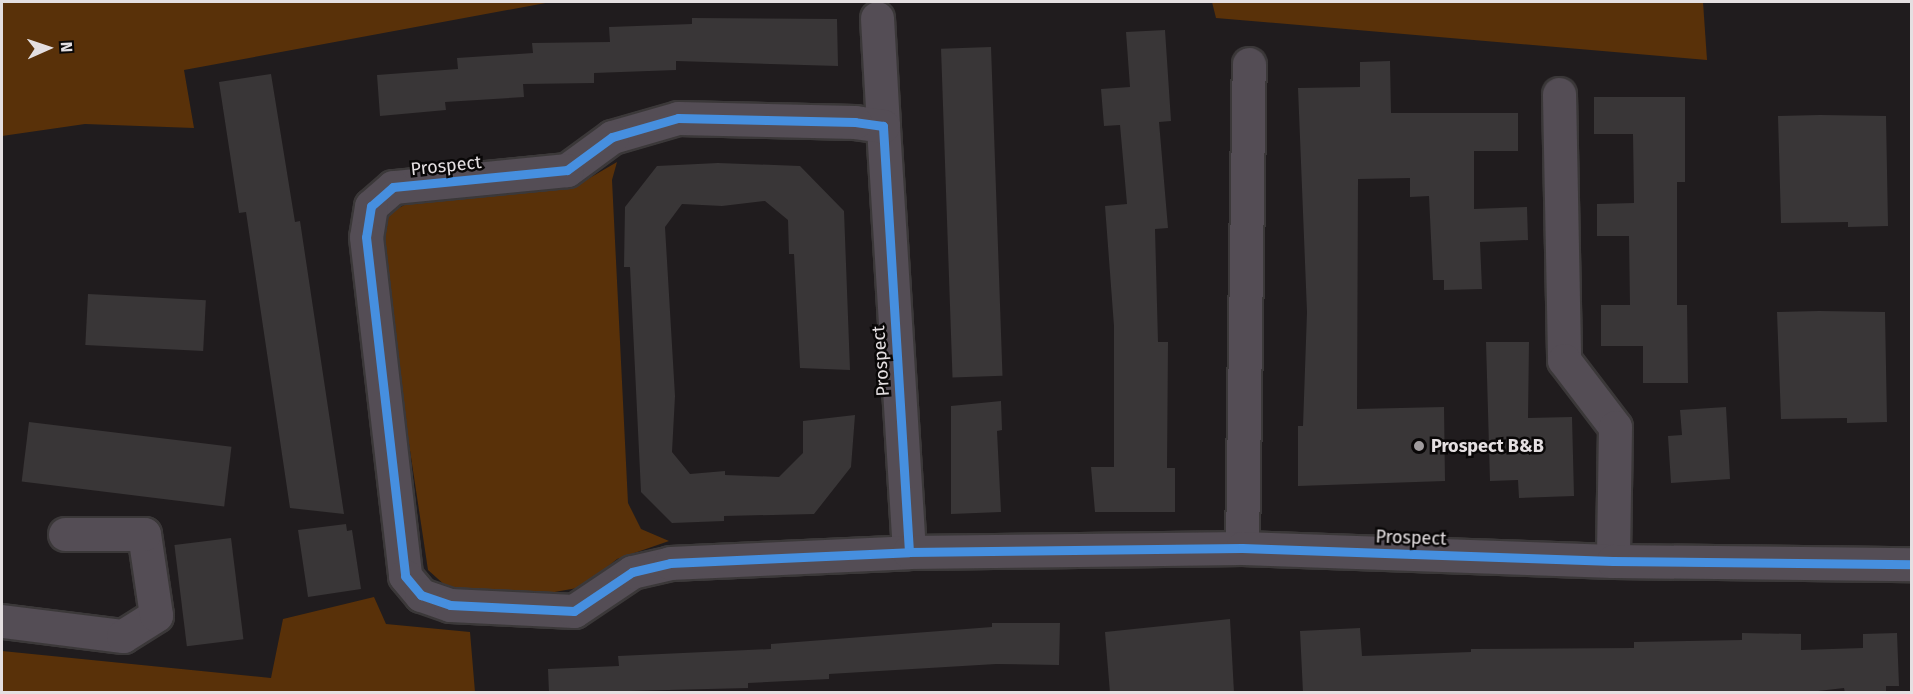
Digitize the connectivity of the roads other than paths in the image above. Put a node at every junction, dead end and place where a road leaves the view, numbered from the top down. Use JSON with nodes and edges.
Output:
{"nodes":[{"id":1,"x":878,"y":18,"type":"dead end"},
{"id":2,"x":1249,"y":64,"type":"dead end"},
{"id":3,"x":1559,"y":94,"type":"dead end"},
{"id":4,"x":883,"y":126,"type":"junction"},
{"id":5,"x":65,"y":534,"type":"dead end"},
{"id":6,"x":1242,"y":548,"type":"junction"},
{"id":7,"x":909,"y":552,"type":"junction"},
{"id":8,"x":1613,"y":561,"type":"junction"},
{"id":9,"x":1911,"y":564,"type":"edge"},
{"id":10,"x":2,"y":621,"type":"edge"}],
"edges":[{"from":1,"to":4,"type":"street","name":"Prospect"},
{"from":2,"to":6,"type":"street"},
{"from":3,"to":8,"type":"street"},
{"from":4,"to":7,"type":"street","name":"Prospect"},
{"from":4,"to":7,"type":"street","name":"Prospect"},
{"from":5,"to":10,"type":"street"},
{"from":6,"to":7,"type":"street","name":"Prospect"},
{"from":6,"to":8,"type":"street","name":"Prospect"},
{"from":8,"to":9,"type":"street","name":"Prospect"}]}
